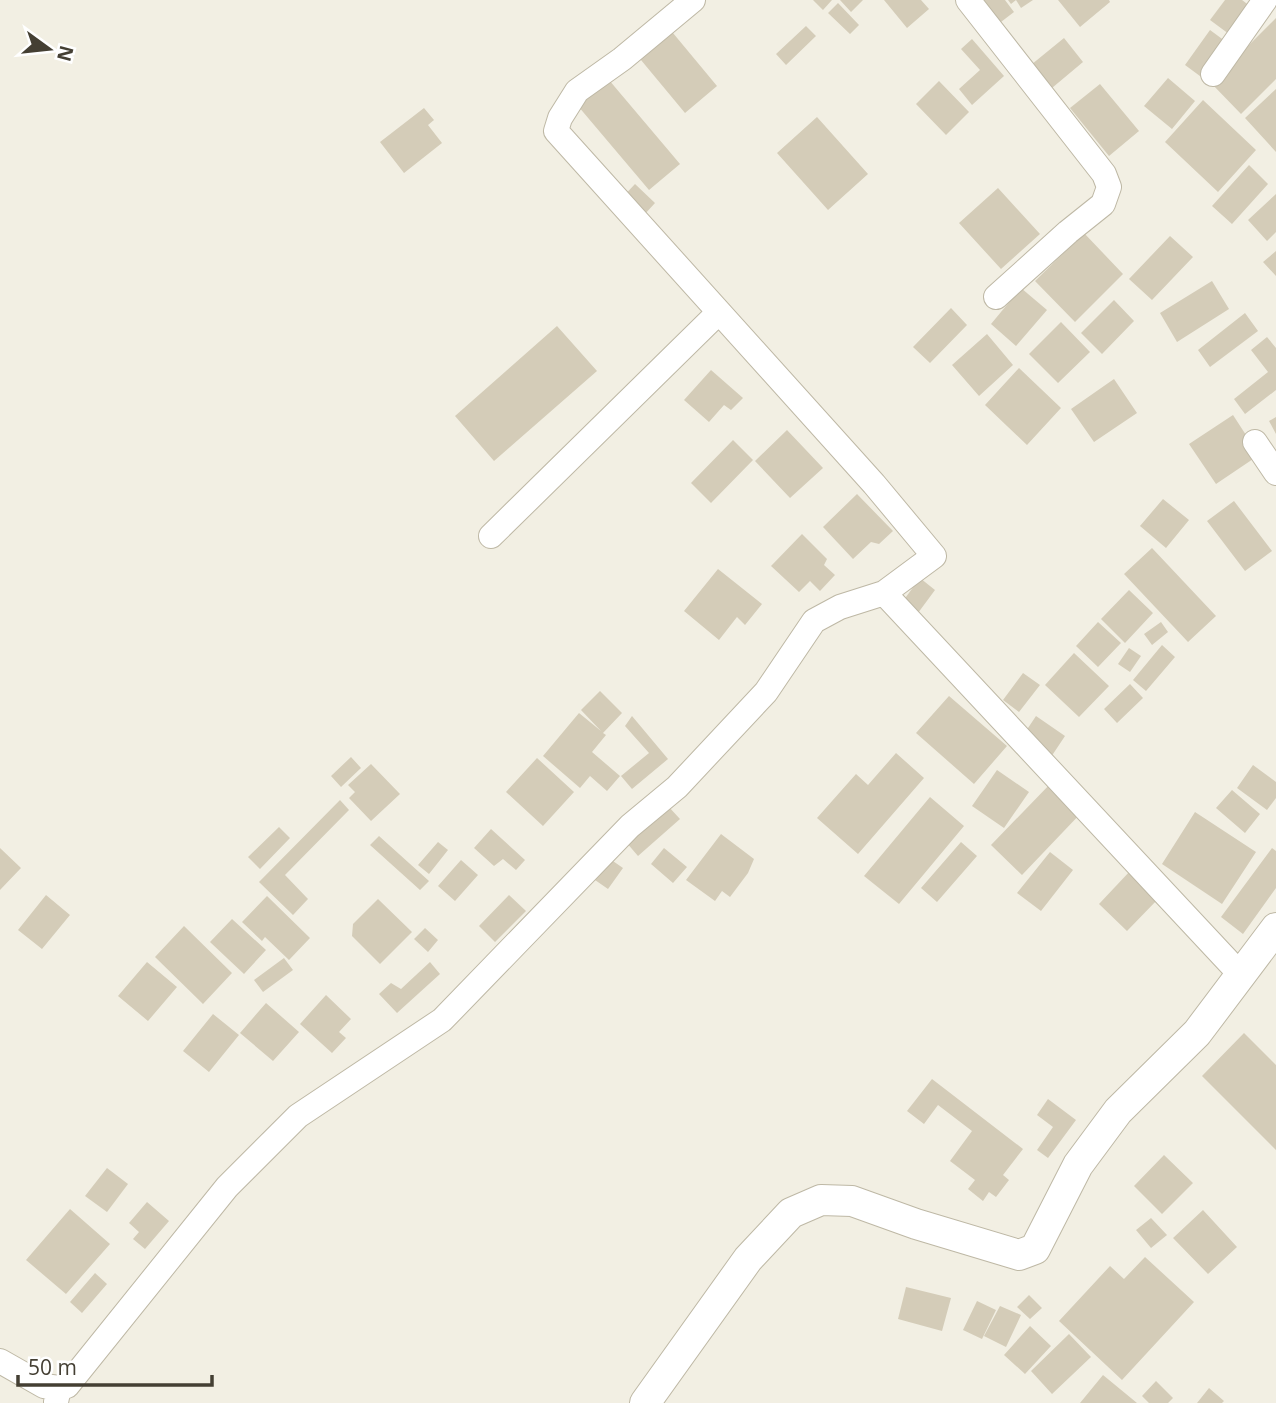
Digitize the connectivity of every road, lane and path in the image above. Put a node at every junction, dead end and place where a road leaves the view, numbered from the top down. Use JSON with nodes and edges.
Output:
{"nodes":[{"id":1,"x":693,"y":0,"type":"edge"},
{"id":2,"x":968,"y":0,"type":"edge"},
{"id":3,"x":1265,"y":0,"type":"edge"},
{"id":4,"x":1213,"y":74,"type":"dead end"},
{"id":5,"x":996,"y":297,"type":"dead end"},
{"id":6,"x":718,"y":313,"type":"junction"},
{"id":7,"x":1255,"y":442,"type":"dead end"},
{"id":8,"x":1276,"y":473,"type":"edge"},
{"id":9,"x":491,"y":536,"type":"dead end"},
{"id":10,"x":884,"y":593,"type":"junction"},
{"id":11,"x":1276,"y":928,"type":"edge"},
{"id":12,"x":1241,"y":975,"type":"junction"},
{"id":13,"x":0,"y":1361,"type":"edge"},
{"id":14,"x":58,"y":1396,"type":"edge"},
{"id":15,"x":645,"y":1403,"type":"edge"}],
"edges":[{"from":1,"to":6,"type":"street"},
{"from":2,"to":5,"type":"street"},
{"from":3,"to":4,"type":"street"},
{"from":6,"to":9,"type":"street"},
{"from":6,"to":10,"type":"street"},
{"from":7,"to":8,"type":"street"},
{"from":10,"to":12,"type":"street"},
{"from":10,"to":14,"type":"street"},
{"from":11,"to":12,"type":"street"},
{"from":12,"to":15,"type":"street"},
{"from":13,"to":14,"type":"street"}]}
